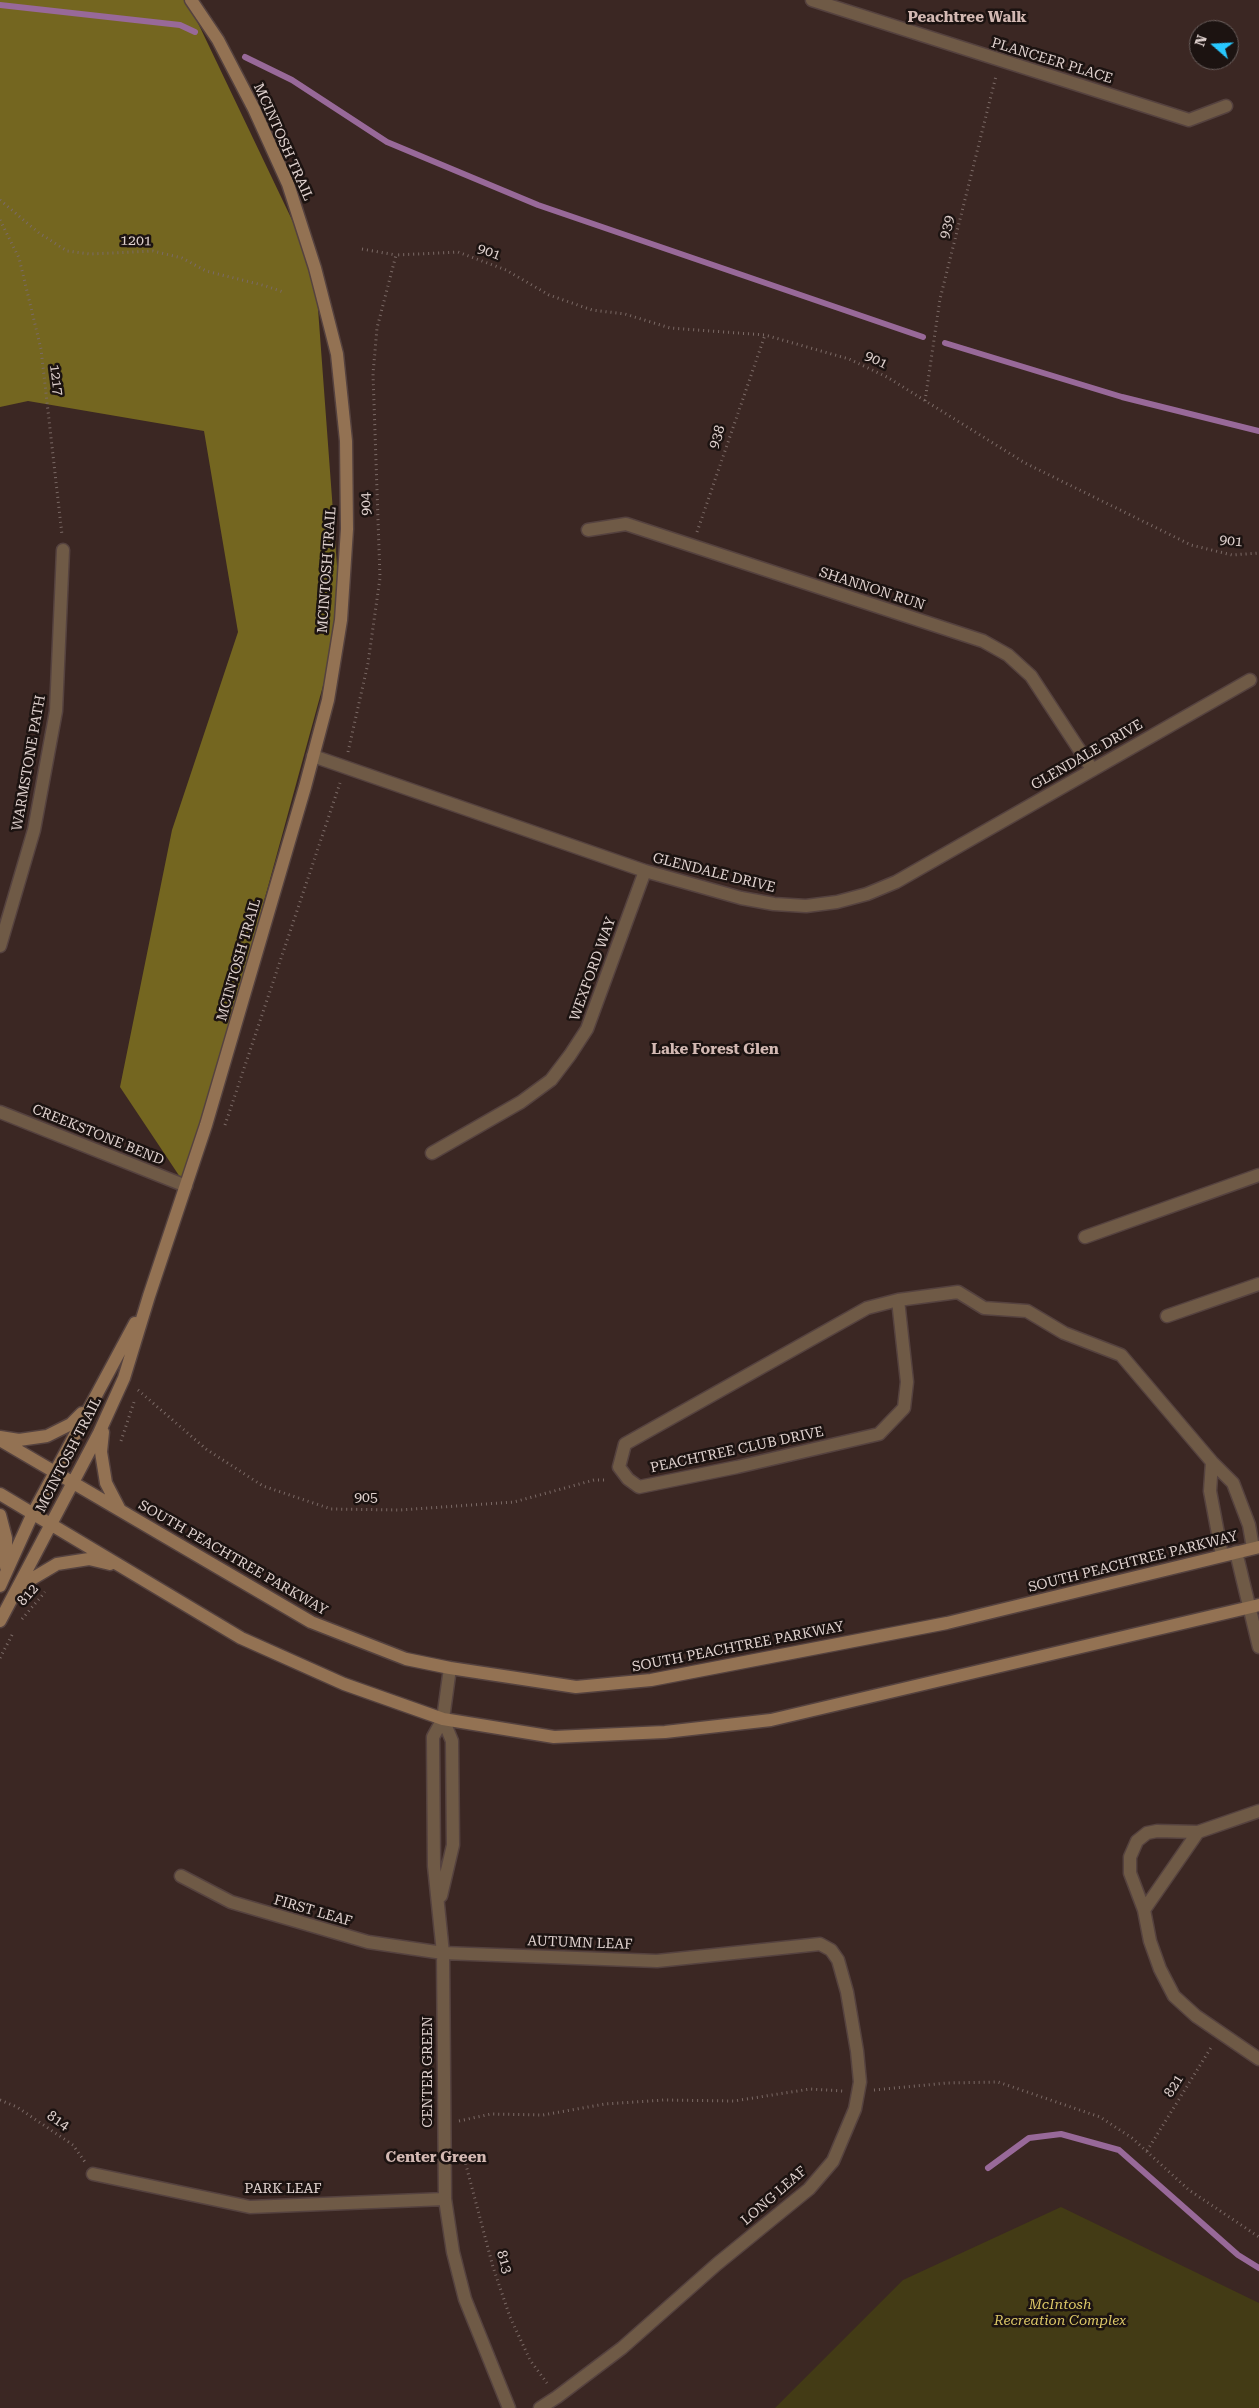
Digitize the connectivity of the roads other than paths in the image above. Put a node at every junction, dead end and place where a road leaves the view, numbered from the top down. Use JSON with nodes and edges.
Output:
{"nodes":[{"id":1,"x":191,"y":0,"type":"edge"},
{"id":2,"x":812,"y":0,"type":"edge"},
{"id":3,"x":1226,"y":106,"type":"dead end"},
{"id":4,"x":588,"y":530,"type":"dead end"},
{"id":5,"x":63,"y":550,"type":"road end"},
{"id":6,"x":1250,"y":680,"type":"dead end"},
{"id":7,"x":313,"y":756,"type":"junction"},
{"id":8,"x":1092,"y":769,"type":"junction"},
{"id":9,"x":645,"y":871,"type":"junction"},
{"id":10,"x":0,"y":946,"type":"edge"},
{"id":11,"x":0,"y":1112,"type":"edge"},
{"id":12,"x":432,"y":1153,"type":"dead end"},
{"id":13,"x":1259,"y":1175,"type":"edge"},
{"id":14,"x":186,"y":1186,"type":"junction"},
{"id":15,"x":1084,"y":1237,"type":"dead end"},
{"id":16,"x":1259,"y":1284,"type":"edge"},
{"id":17,"x":149,"y":1296,"type":"junction"},
{"id":18,"x":898,"y":1300,"type":"junction"},
{"id":19,"x":1167,"y":1316,"type":"dead end"},
{"id":20,"x":91,"y":1405,"type":"junction"},
{"id":21,"x":105,"y":1420,"type":"junction"},
{"id":22,"x":0,"y":1439,"type":"edge"},
{"id":23,"x":1212,"y":1462,"type":"junction"},
{"id":24,"x":54,"y":1472,"type":"junction"},
{"id":25,"x":72,"y":1483,"type":"junction"},
{"id":26,"x":0,"y":1494,"type":"edge"},
{"id":27,"x":120,"y":1510,"type":"junction"},
{"id":28,"x":33,"y":1513,"type":"junction"},
{"id":29,"x":0,"y":1516,"type":"edge"},
{"id":30,"x":51,"y":1524,"type":"junction"},
{"id":31,"x":1256,"y":1548,"type":"edge"},
{"id":32,"x":1236,"y":1552,"type":"junction"},
{"id":33,"x":1222,"y":1555,"type":"junction"},
{"id":34,"x":120,"y":1565,"type":"junction"},
{"id":35,"x":0,"y":1585,"type":"edge"},
{"id":36,"x":8,"y":1603,"type":"junction"},
{"id":37,"x":1254,"y":1607,"type":"edge"},
{"id":38,"x":0,"y":1621,"type":"edge"},
{"id":39,"x":1259,"y":1647,"type":"edge"},
{"id":40,"x":450,"y":1668,"type":"junction"},
{"id":41,"x":443,"y":1719,"type":"junction"},
{"id":42,"x":1259,"y":1811,"type":"edge"},
{"id":43,"x":1198,"y":1832,"type":"junction"},
{"id":44,"x":181,"y":1876,"type":"dead end"},
{"id":45,"x":438,"y":1906,"type":"junction"},
{"id":46,"x":1144,"y":1910,"type":"junction"},
{"id":47,"x":443,"y":1953,"type":"junction"},
{"id":48,"x":715,"y":1954,"type":"joint"},
{"id":49,"x":1259,"y":2059,"type":"edge"},
{"id":50,"x":93,"y":2174,"type":"road end"},
{"id":51,"x":445,"y":2199,"type":"junction"},
{"id":52,"x":510,"y":2408,"type":"edge"},
{"id":53,"x":540,"y":2408,"type":"edge"}],
"edges":[{"from":1,"to":7,"type":"main road","name":"MCINTOSH TRAIL"},
{"from":2,"to":3,"type":"street","name":"PLANCEER PLACE"},
{"from":4,"to":8,"type":"street","name":"SHANNON RUN"},
{"from":5,"to":10,"type":"street","name":"WARMSTONE PATH"},
{"from":6,"to":8,"type":"street","name":"GLENDALE DRIVE"},
{"from":7,"to":9,"type":"street","name":"GLENDALE DRIVE"},
{"from":7,"to":14,"type":"main road","name":"MCINTOSH TRAIL"},
{"from":8,"to":9,"type":"street","name":"GLENDALE DRIVE"},
{"from":9,"to":12,"type":"street","name":"WEXFORD WAY"},
{"from":11,"to":14,"type":"street","name":"CREEKSTONE BEND"},
{"from":13,"to":15,"type":"street"},
{"from":14,"to":17,"type":"main road","name":"MCINTOSH TRAIL"},
{"from":16,"to":19,"type":"street"},
{"from":17,"to":20,"type":"main road","name":"MCINTOSH TRAIL"},
{"from":17,"to":21,"type":"main road","name":"MCINTOSH TRAIL"},
{"from":18,"to":18,"type":"street","name":"PEACHTREE CLUB DRIVE"},
{"from":18,"to":23,"type":"street"},
{"from":20,"to":22,"type":"main road"},
{"from":20,"to":24,"type":"main road","name":"MCINTOSH TRAIL"},
{"from":21,"to":25,"type":"main road","name":"MCINTOSH TRAIL"},
{"from":21,"to":27,"type":"main road"},
{"from":22,"to":24,"type":"main road","name":"SOUTH PEACHTREE PARKWAY"},
{"from":23,"to":31,"type":"street"},
{"from":23,"to":33,"type":"street"},
{"from":24,"to":25,"type":"main road","name":"SOUTH PEACHTREE PARKWAY"},
{"from":24,"to":28,"type":"main road","name":"MCINTOSH TRAIL"},
{"from":25,"to":27,"type":"main road","name":"SOUTH PEACHTREE PARKWAY"},
{"from":25,"to":30,"type":"main road","name":"MCINTOSH TRAIL"},
{"from":26,"to":28,"type":"main road"},
{"from":27,"to":40,"type":"main road","name":"SOUTH PEACHTREE PARKWAY"},
{"from":28,"to":30,"type":"main road"},
{"from":28,"to":35,"type":"main road","name":"MCINTOSH TRAIL"},
{"from":29,"to":35,"type":"main road"},
{"from":30,"to":34,"type":"main road"},
{"from":30,"to":36,"type":"main road","name":"MCINTOSH TRAIL"},
{"from":31,"to":32,"type":"main road","name":"SOUTH PEACHTREE PARKWAY"},
{"from":32,"to":33,"type":"main road","name":"SOUTH PEACHTREE PARKWAY"},
{"from":32,"to":37,"type":"street"},
{"from":33,"to":40,"type":"main road","name":"SOUTH PEACHTREE PARKWAY"},
{"from":34,"to":36,"type":"main road"},
{"from":34,"to":41,"type":"main road"},
{"from":36,"to":38,"type":"main road","name":"MCINTOSH TRAIL"},
{"from":37,"to":39,"type":"street"},
{"from":37,"to":41,"type":"main road"},
{"from":40,"to":41,"type":"street"},
{"from":41,"to":45,"type":"street","name":"CENTER GREEN"},
{"from":41,"to":45,"type":"street","name":"CENTER GREEN"},
{"from":42,"to":43,"type":"street"},
{"from":43,"to":46,"type":"street"},
{"from":43,"to":46,"type":"street"},
{"from":44,"to":47,"type":"street","name":"FIRST LEAF"},
{"from":45,"to":47,"type":"street","name":"CENTER GREEN"},
{"from":46,"to":49,"type":"street"},
{"from":47,"to":48,"type":"street","name":"AUTUMN LEAF"},
{"from":47,"to":51,"type":"street","name":"CENTER GREEN"},
{"from":48,"to":53,"type":"street","name":"LONG LEAF"},
{"from":50,"to":51,"type":"street","name":"PARK LEAF"},
{"from":51,"to":52,"type":"street","name":"CENTER GREEN"}]}
